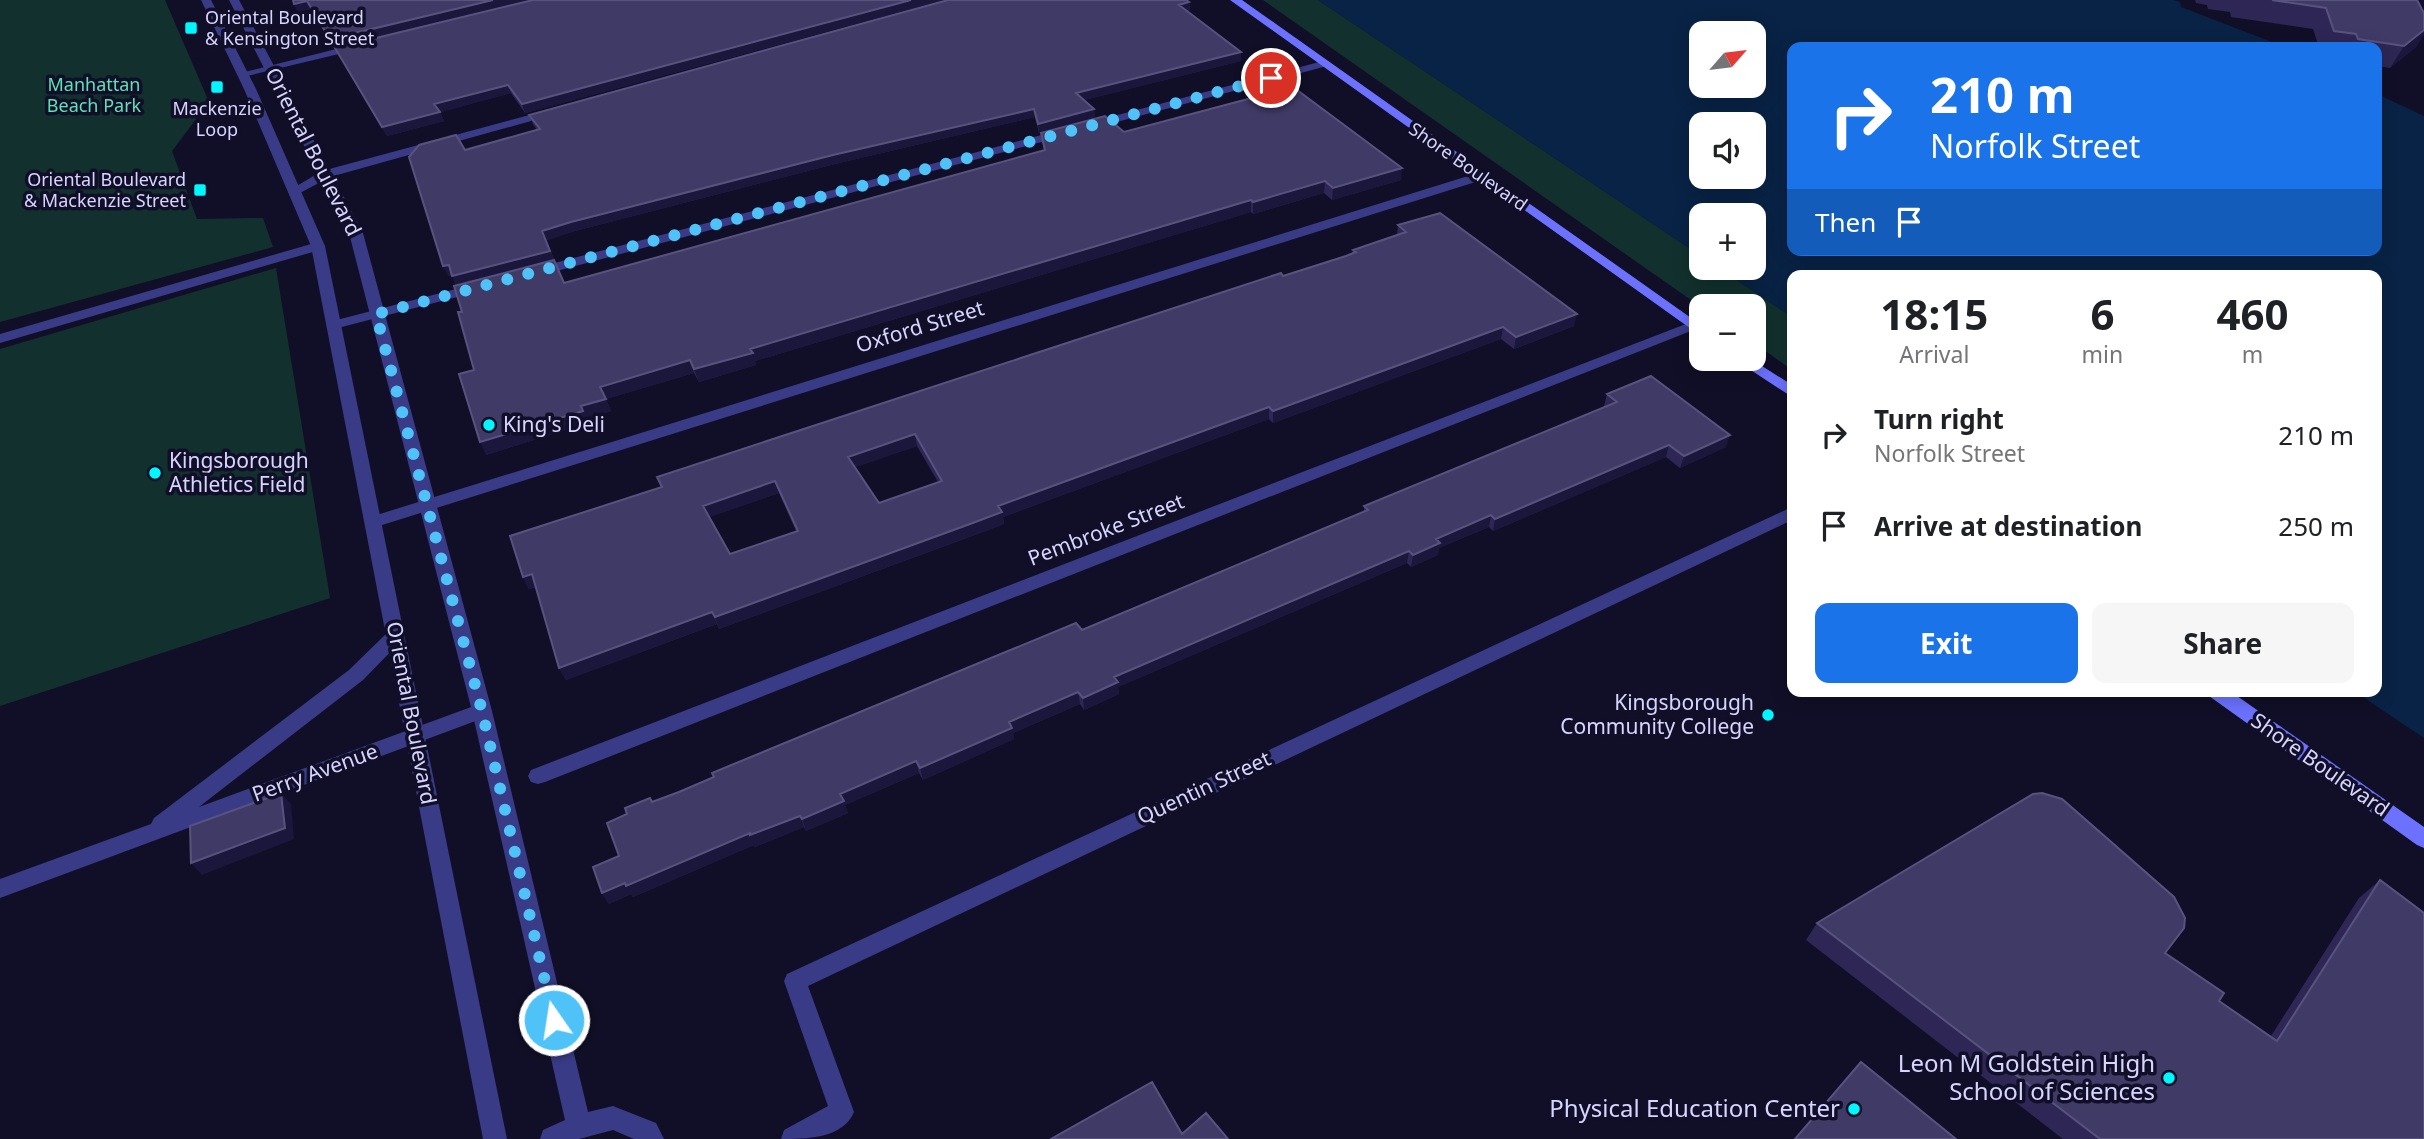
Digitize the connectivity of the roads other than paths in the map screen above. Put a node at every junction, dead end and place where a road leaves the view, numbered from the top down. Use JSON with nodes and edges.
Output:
{"nodes":[{"id":1,"x":206,"y":0,"type":"edge"},
{"id":2,"x":234,"y":0,"type":"edge"},
{"id":3,"x":1236,"y":0,"type":"edge"},
{"id":4,"x":372,"y":43,"type":"edge"},
{"id":5,"x":1323,"y":64,"type":"junction"},
{"id":6,"x":270,"y":67,"type":"junction"},
{"id":7,"x":243,"y":74,"type":"junction"},
{"id":8,"x":564,"y":109,"type":"edge"},
{"id":9,"x":326,"y":174,"type":"junction"},
{"id":10,"x":1481,"y":176,"type":"junction"},
{"id":11,"x":296,"y":190,"type":"junction"},
{"id":12,"x":318,"y":246,"type":"junction"},
{"id":13,"x":520,"y":276,"type":"edge"},
{"id":14,"x":493,"y":283,"type":"edge"},
{"id":15,"x":376,"y":314,"type":"junction"},
{"id":16,"x":1689,"y":324,"type":"edge"},
{"id":17,"x":334,"y":325,"type":"junction"},
{"id":18,"x":1689,"y":332,"type":"edge"},
{"id":19,"x":0,"y":339,"type":"edge"},
{"id":20,"x":1760,"y":371,"type":"edge"},
{"id":21,"x":1787,"y":389,"type":"edge"},
{"id":22,"x":429,"y":505,"type":"junction"},
{"id":23,"x":1787,"y":515,"type":"edge"},
{"id":24,"x":373,"y":522,"type":"junction"},
{"id":25,"x":396,"y":635,"type":"junction"},
{"id":26,"x":2224,"y":697,"type":"edge"},
{"id":27,"x":482,"y":711,"type":"junction"},
{"id":28,"x":415,"y":736,"type":"junction"},
{"id":29,"x":538,"y":776,"type":"dead end"},
{"id":30,"x":147,"y":835,"type":"junction"},
{"id":31,"x":2424,"y":839,"type":"edge"},
{"id":32,"x":0,"y":889,"type":"edge"},
{"id":33,"x":579,"y":1126,"type":"junction"},
{"id":34,"x":495,"y":1139,"type":"edge"},
{"id":35,"x":552,"y":1139,"type":"edge"},
{"id":36,"x":652,"y":1139,"type":"edge"},
{"id":37,"x":793,"y":1139,"type":"edge"}],
"edges":[{"from":1,"to":7,"type":"street","name":"Oriental Boulevard"},
{"from":2,"to":6,"type":"street","name":"Oriental Boulevard"},
{"from":3,"to":5,"type":"main road","name":"Shore Boulevard"},
{"from":4,"to":6,"type":"street"},
{"from":5,"to":10,"type":"main road","name":"Shore Boulevard"},
{"from":5,"to":13,"type":"street"},
{"from":6,"to":7,"type":"street"},
{"from":6,"to":9,"type":"street","name":"Oriental Boulevard"},
{"from":7,"to":11,"type":"street","name":"Oriental Boulevard"},
{"from":8,"to":9,"type":"street"},
{"from":9,"to":11,"type":"street"},
{"from":9,"to":15,"type":"street","name":"Oriental Boulevard"},
{"from":10,"to":16,"type":"main road","name":"Shore Boulevard"},
{"from":10,"to":22,"type":"street","name":"Oxford Street"},
{"from":11,"to":12,"type":"street","name":"Oriental Boulevard"},
{"from":12,"to":17,"type":"street","name":"Oriental Boulevard"},
{"from":12,"to":19,"type":"street","name":"Oriental Boulevard"},
{"from":14,"to":15,"type":"street"},
{"from":15,"to":17,"type":"street"},
{"from":15,"to":22,"type":"street","name":"Oriental Boulevard"},
{"from":17,"to":24,"type":"street","name":"Oriental Boulevard"},
{"from":18,"to":29,"type":"street","name":"Pembroke Street"},
{"from":20,"to":21,"type":"main road"},
{"from":22,"to":24,"type":"street","name":"Oxford Street"},
{"from":22,"to":27,"type":"street","name":"Oriental Boulevard"},
{"from":23,"to":37,"type":"street","name":"Quentin Street"},
{"from":24,"to":25,"type":"street","name":"Oriental Boulevard"},
{"from":25,"to":28,"type":"street","name":"Oriental Boulevard"},
{"from":25,"to":30,"type":"street","name":"Perry Avenue"},
{"from":26,"to":31,"type":"main road","name":"Shore Boulevard"},
{"from":27,"to":28,"type":"street","name":"Perry Avenue"},
{"from":27,"to":33,"type":"street","name":"Oriental Boulevard"},
{"from":28,"to":30,"type":"street","name":"Perry Avenue"},
{"from":28,"to":34,"type":"street","name":"Oriental Boulevard"},
{"from":30,"to":32,"type":"street","name":"Perry Avenue"},
{"from":33,"to":35,"type":"street"},
{"from":33,"to":36,"type":"street"}]}
